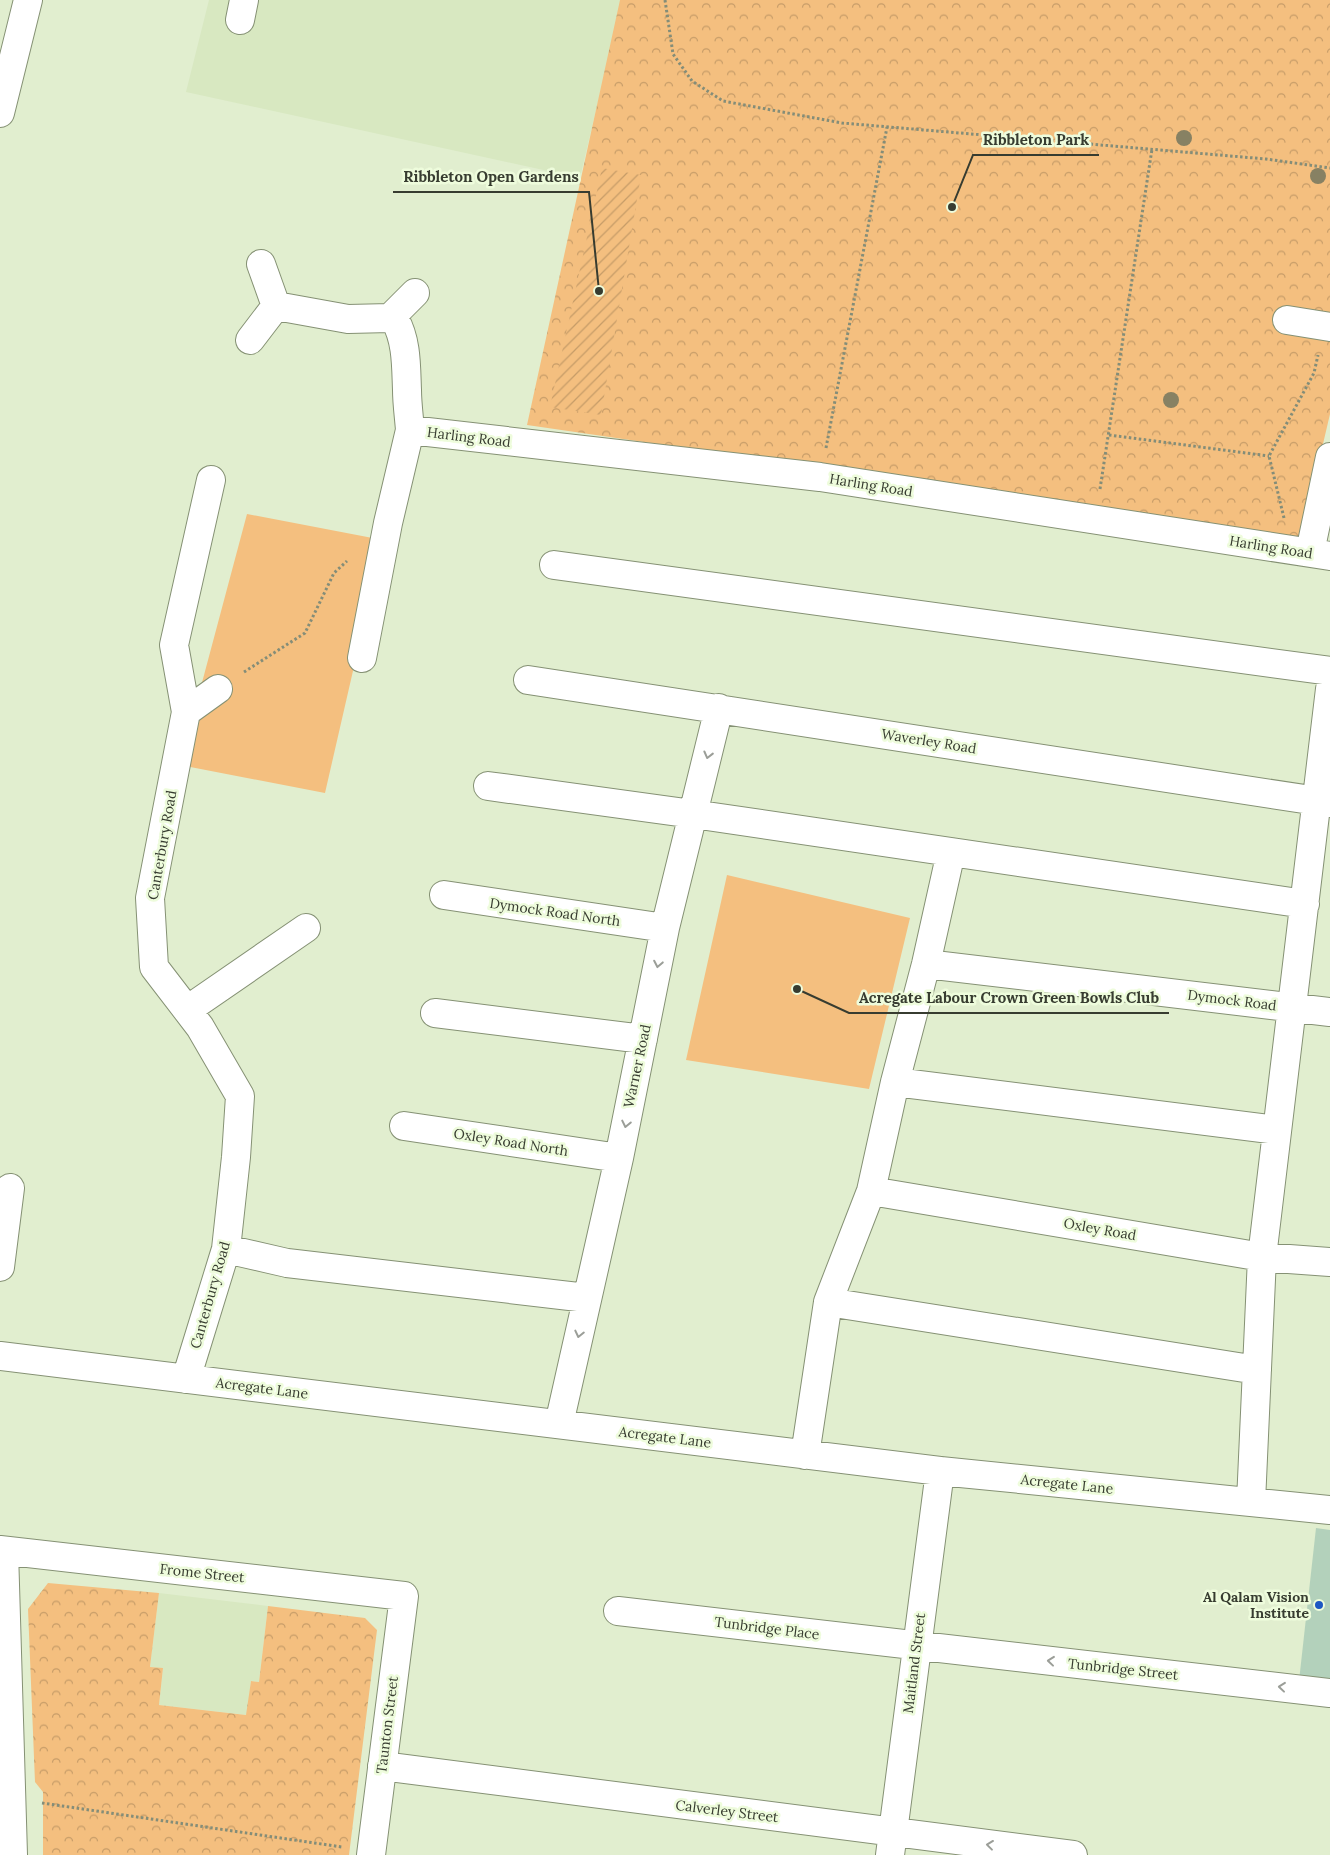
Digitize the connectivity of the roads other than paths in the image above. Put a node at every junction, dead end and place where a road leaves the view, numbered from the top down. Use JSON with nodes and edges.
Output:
{"nodes":[{"id":1,"x":28,"y":0,"type":"edge"},
{"id":2,"x":0,"y":113,"type":"edge"},
{"id":3,"x":261,"y":264,"type":"dead end"},
{"id":4,"x":415,"y":293,"type":"dead end"},
{"id":5,"x":276,"y":306,"type":"junction"},
{"id":6,"x":390,"y":318,"type":"junction"},
{"id":7,"x":1287,"y":320,"type":"dead end"},
{"id":8,"x":1328,"y":327,"type":"edge"},
{"id":9,"x":250,"y":340,"type":"dead end"},
{"id":10,"x":410,"y":430,"type":"junction"},
{"id":11,"x":1330,"y":457,"type":"edge"},
{"id":12,"x":211,"y":480,"type":"dead end"},
{"id":13,"x":1310,"y":552,"type":"edge"},
{"id":14,"x":554,"y":565,"type":"dead end"},
{"id":15,"x":362,"y":658,"type":"dead end"},
{"id":16,"x":1330,"y":671,"type":"edge"},
{"id":17,"x":528,"y":680,"type":"dead end"},
{"id":18,"x":218,"y":689,"type":"road end"},
{"id":19,"x":1330,"y":689,"type":"edge"},
{"id":20,"x":720,"y":708,"type":"junction"},
{"id":21,"x":186,"y":712,"type":"junction"},
{"id":22,"x":488,"y":786,"type":"dead end"},
{"id":23,"x":1323,"y":802,"type":"edge"},
{"id":24,"x":693,"y":814,"type":"junction"},
{"id":25,"x":950,"y":852,"type":"junction"},
{"id":26,"x":444,"y":895,"type":"dead end"},
{"id":27,"x":1305,"y":904,"type":"junction"},
{"id":28,"x":306,"y":928,"type":"dead end"},
{"id":29,"x":665,"y":928,"type":"junction"},
{"id":30,"x":926,"y":964,"type":"junction"},
{"id":31,"x":1293,"y":1007,"type":"junction"},
{"id":32,"x":187,"y":1010,"type":"junction"},
{"id":33,"x":1330,"y":1012,"type":"edge"},
{"id":34,"x":435,"y":1013,"type":"dead end"},
{"id":35,"x":643,"y":1039,"type":"junction"},
{"id":36,"x":895,"y":1082,"type":"junction"},
{"id":37,"x":404,"y":1126,"type":"dead end"},
{"id":38,"x":1277,"y":1130,"type":"junction"},
{"id":39,"x":619,"y":1158,"type":"junction"},
{"id":40,"x":10,"y":1188,"type":"dead end"},
{"id":41,"x":871,"y":1190,"type":"junction"},
{"id":42,"x":226,"y":1249,"type":"junction"},
{"id":43,"x":1262,"y":1257,"type":"junction"},
{"id":44,"x":1330,"y":1262,"type":"edge"},
{"id":45,"x":0,"y":1267,"type":"edge"},
{"id":46,"x":587,"y":1298,"type":"junction"},
{"id":47,"x":828,"y":1302,"type":"junction"},
{"id":48,"x":0,"y":1356,"type":"edge"},
{"id":49,"x":1256,"y":1370,"type":"junction"},
{"id":50,"x":186,"y":1379,"type":"junction"},
{"id":51,"x":559,"y":1424,"type":"junction"},
{"id":52,"x":805,"y":1455,"type":"junction"},
{"id":53,"x":940,"y":1471,"type":"junction"},
{"id":54,"x":1251,"y":1502,"type":"junction"},
{"id":55,"x":1330,"y":1510,"type":"edge"},
{"id":56,"x":2,"y":1550,"type":"edge"},
{"id":57,"x":404,"y":1596,"type":"joint"},
{"id":58,"x":618,"y":1610,"type":"dead end"},
{"id":59,"x":916,"y":1646,"type":"junction"},
{"id":60,"x":1330,"y":1693,"type":"edge"},
{"id":61,"x":382,"y":1766,"type":"junction"},
{"id":62,"x":891,"y":1844,"type":"edge"},
{"id":63,"x":371,"y":1853,"type":"edge"},
{"id":64,"x":13,"y":1855,"type":"edge"},
{"id":65,"x":1073,"y":1855,"type":"edge"}],
"edges":[{"from":1,"to":2,"type":"street"},
{"from":3,"to":5,"type":"street"},
{"from":4,"to":6,"type":"street"},
{"from":5,"to":6,"type":"street"},
{"from":5,"to":9,"type":"street"},
{"from":6,"to":10,"type":"street","name":"Harling Road"},
{"from":7,"to":8,"type":"street"},
{"from":10,"to":13,"type":"street","name":"Harling Road"},
{"from":10,"to":15,"type":"street","name":"Harling Road"},
{"from":11,"to":13,"type":"street"},
{"from":12,"to":21,"type":"street"},
{"from":14,"to":16,"type":"street"},
{"from":17,"to":20,"type":"street","name":"Waverley Road"},
{"from":18,"to":21,"type":"street"},
{"from":19,"to":23,"type":"street"},
{"from":20,"to":23,"type":"street","name":"Waverley Road"},
{"from":20,"to":24,"type":"street","name":"Warner Road","one_way":true},
{"from":21,"to":32,"type":"street","name":"Canterbury Road"},
{"from":22,"to":24,"type":"street"},
{"from":23,"to":27,"type":"street"},
{"from":24,"to":25,"type":"street"},
{"from":24,"to":29,"type":"street","name":"Warner Road"},
{"from":25,"to":27,"type":"street"},
{"from":25,"to":30,"type":"street"},
{"from":26,"to":29,"type":"street","name":"Dymock Road North"},
{"from":27,"to":31,"type":"street"},
{"from":28,"to":32,"type":"street"},
{"from":29,"to":35,"type":"street","name":"Warner Road","one_way":true},
{"from":30,"to":31,"type":"street","name":"Dymock Road"},
{"from":30,"to":36,"type":"street"},
{"from":31,"to":33,"type":"street","name":"Dymock Road"},
{"from":31,"to":38,"type":"street"},
{"from":32,"to":42,"type":"street","name":"Canterbury Road"},
{"from":34,"to":35,"type":"street"},
{"from":35,"to":39,"type":"street","name":"Warner Road","one_way":true},
{"from":36,"to":38,"type":"street"},
{"from":36,"to":41,"type":"street"},
{"from":37,"to":39,"type":"street","name":"Oxley Road North"},
{"from":38,"to":43,"type":"street"},
{"from":39,"to":46,"type":"street","name":"Warner Road"},
{"from":40,"to":45,"type":"street"},
{"from":41,"to":43,"type":"street","name":"Oxley Road"},
{"from":41,"to":47,"type":"street"},
{"from":42,"to":46,"type":"street"},
{"from":42,"to":50,"type":"street","name":"Canterbury Road"},
{"from":43,"to":44,"type":"street","name":"Oxley Road"},
{"from":43,"to":49,"type":"street"},
{"from":46,"to":51,"type":"street","name":"Warner Road","one_way":true},
{"from":47,"to":49,"type":"street"},
{"from":47,"to":52,"type":"street"},
{"from":48,"to":50,"type":"street","name":"Acregate Lane"},
{"from":49,"to":54,"type":"street"},
{"from":50,"to":51,"type":"street","name":"Acregate Lane"},
{"from":51,"to":52,"type":"street","name":"Acregate Lane"},
{"from":52,"to":53,"type":"street","name":"Acregate Lane"},
{"from":53,"to":54,"type":"street","name":"Acregate Lane"},
{"from":53,"to":59,"type":"street","name":"Maitland Street"},
{"from":54,"to":55,"type":"street","name":"Acregate Lane"},
{"from":56,"to":57,"type":"street","name":"Frome Street"},
{"from":56,"to":64,"type":"street"},
{"from":57,"to":61,"type":"street","name":"Taunton Street"},
{"from":58,"to":59,"type":"street","name":"Tunbridge Place"},
{"from":60,"to":59,"type":"street","name":"Tunbridge Street","one_way":true},
{"from":59,"to":62,"type":"street","name":"Maitland Street"},
{"from":61,"to":62,"type":"street","name":"Calverley Street"},
{"from":61,"to":63,"type":"street","name":"Taunton Street"},
{"from":65,"to":62,"type":"street","name":"Calverley Street","one_way":true}]}
